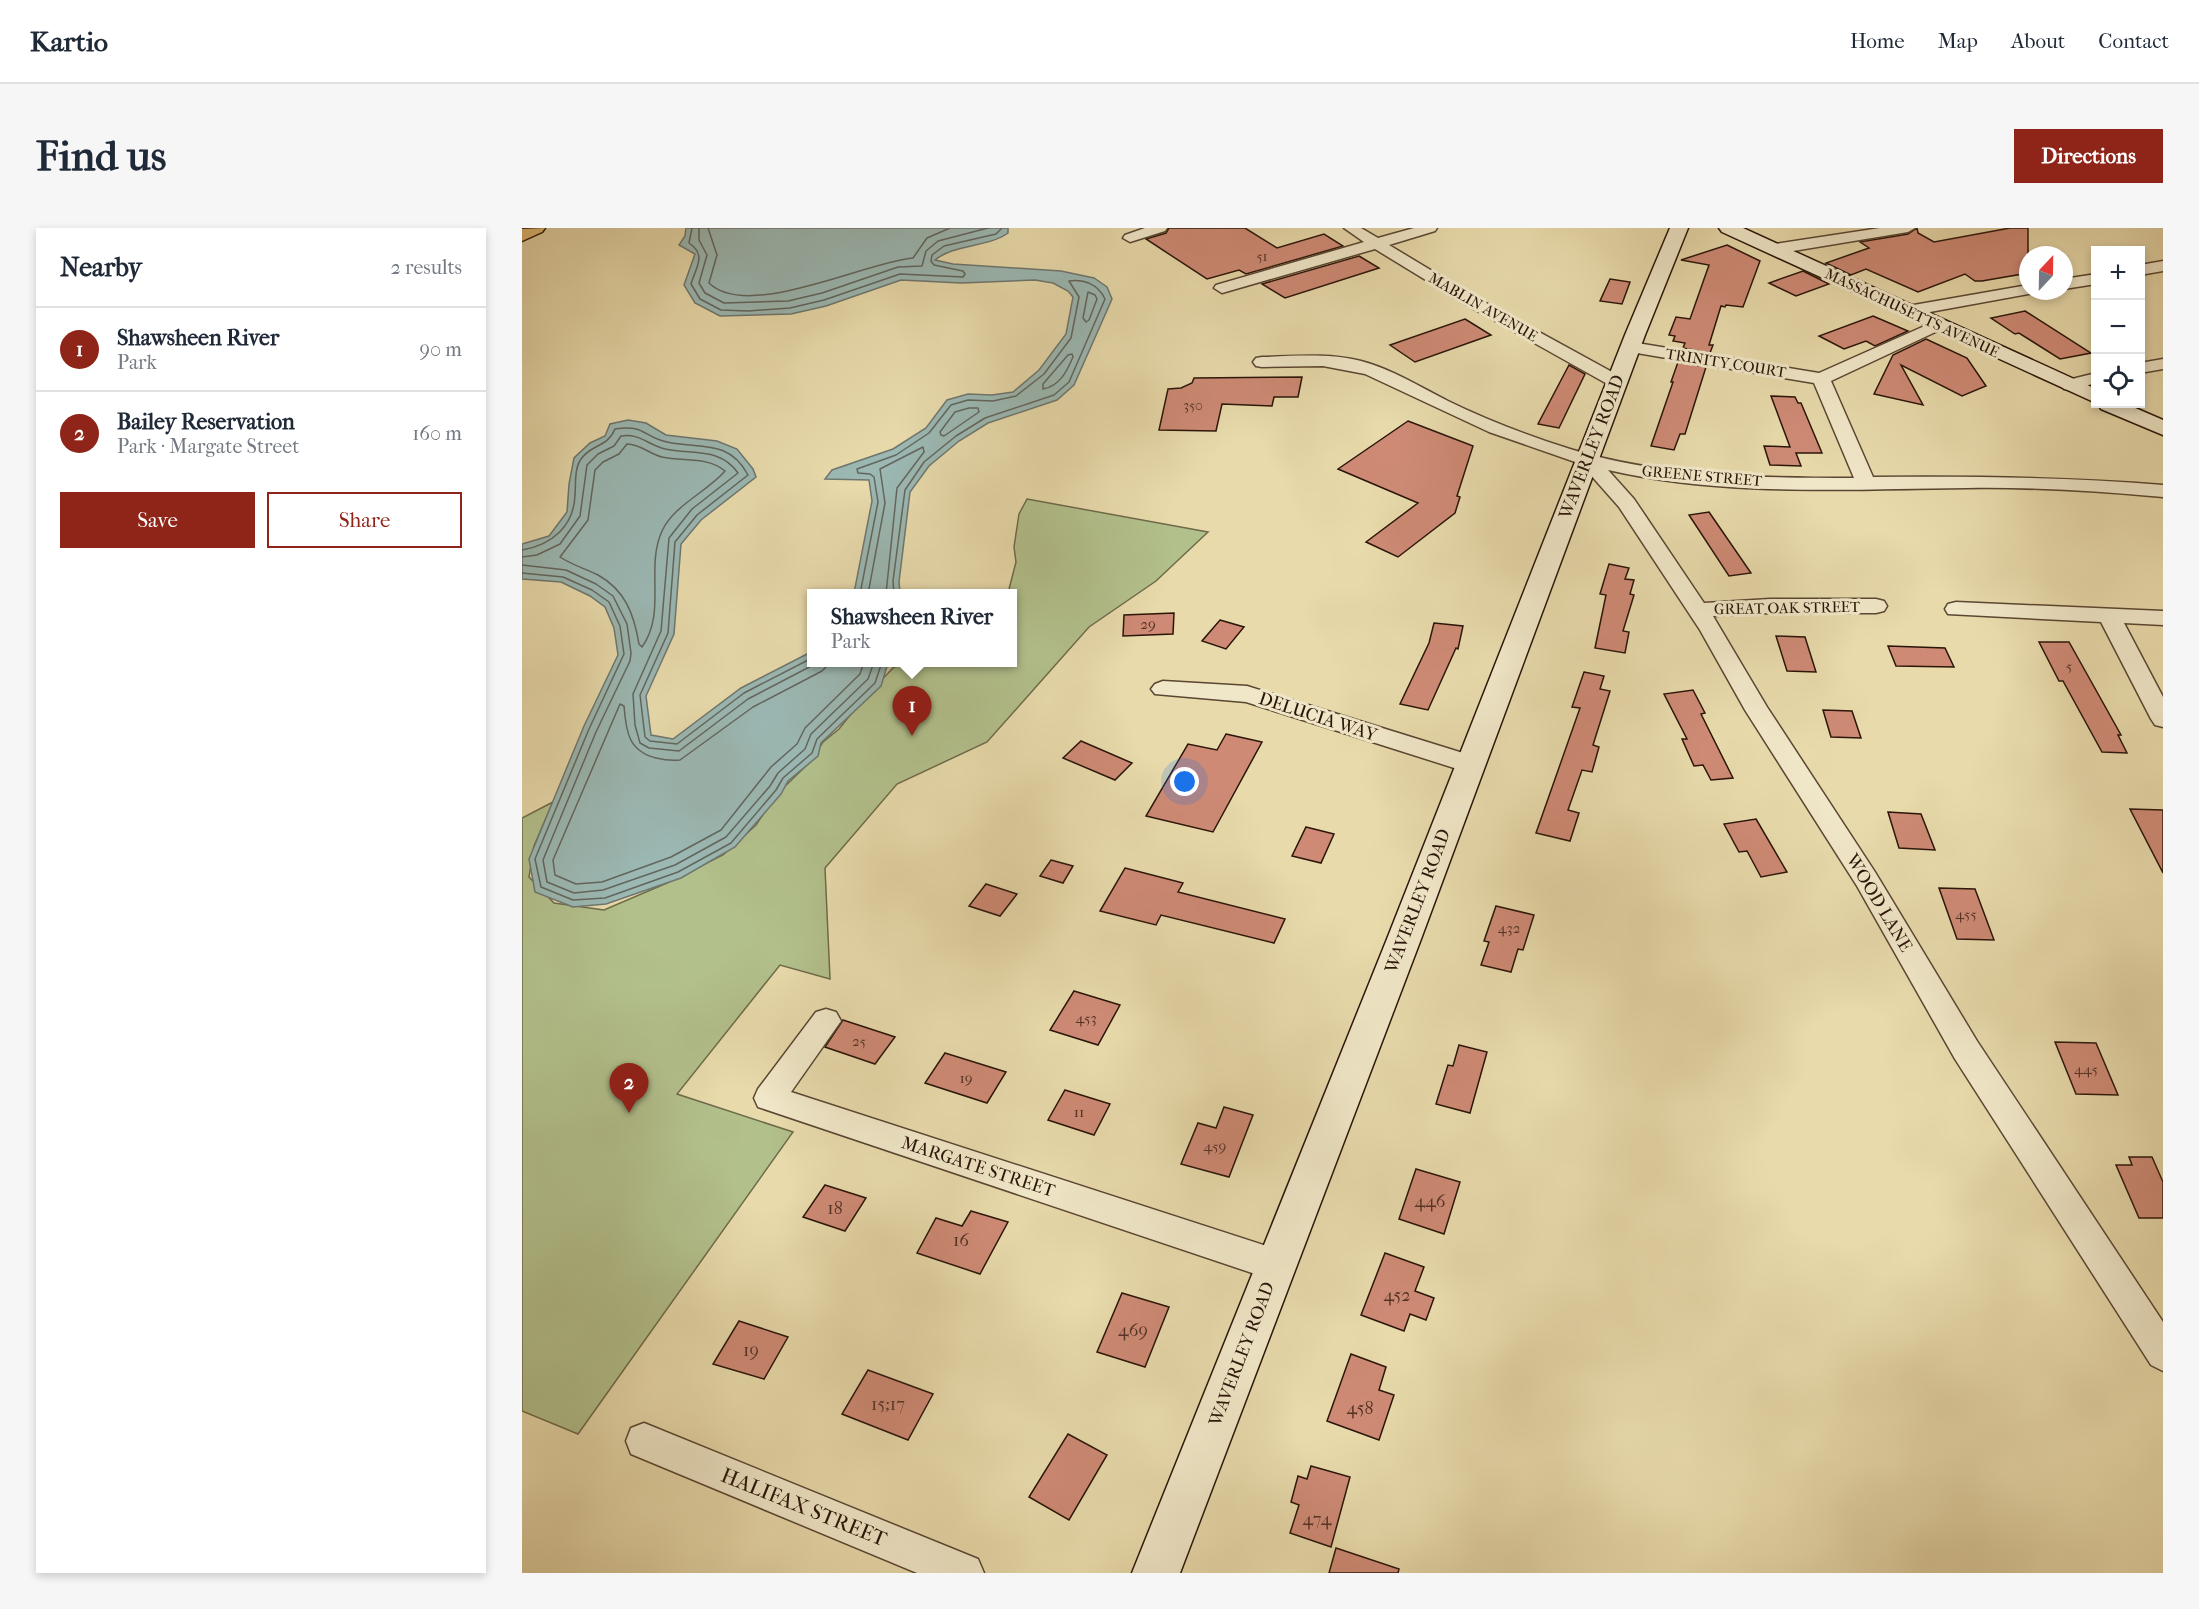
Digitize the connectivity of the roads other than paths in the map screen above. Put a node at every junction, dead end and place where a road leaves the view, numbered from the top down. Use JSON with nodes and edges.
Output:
{"nodes":[{"id":1,"x":536,"y":228,"type":"edge"},
{"id":2,"x":1160,"y":228,"type":"edge"},
{"id":3,"x":1352,"y":228,"type":"edge"},
{"id":4,"x":1430,"y":228,"type":"edge"},
{"id":5,"x":1679,"y":228,"type":"edge"},
{"id":6,"x":1728,"y":228,"type":"edge"},
{"id":7,"x":1908,"y":228,"type":"edge"},
{"id":8,"x":522,"y":236,"type":"edge"},
{"id":9,"x":1130,"y":238,"type":"dead end"},
{"id":10,"x":1377,"y":243,"type":"junction"},
{"id":11,"x":1774,"y":249,"type":"junction"},
{"id":12,"x":2163,"y":266,"type":"edge"},
{"id":13,"x":2145,"y":269,"type":"edge"},
{"id":14,"x":2091,"y":280,"type":"edge"},
{"id":15,"x":2073,"y":283,"type":"edge"},
{"id":16,"x":1222,"y":288,"type":"dead end"},
{"id":17,"x":2019,"y":292,"type":"edge"},
{"id":18,"x":1908,"y":311,"type":"junction"},
{"id":19,"x":1938,"y":325,"type":"junction"},
{"id":20,"x":1631,"y":347,"type":"junction"},
{"id":21,"x":1262,"y":362,"type":"dead end"},
{"id":22,"x":2163,"y":364,"type":"edge"},
{"id":23,"x":2145,"y":367,"type":"edge"},
{"id":24,"x":1821,"y":378,"type":"junction"},
{"id":25,"x":2091,"y":380,"type":"edge"},
{"id":26,"x":1617,"y":382,"type":"junction"},
{"id":27,"x":2070,"y":386,"type":"junction"},
{"id":28,"x":2091,"y":395,"type":"edge"},
{"id":29,"x":2118,"y":408,"type":"edge"},
{"id":30,"x":2163,"y":428,"type":"edge"},
{"id":31,"x":1587,"y":459,"type":"junction"},
{"id":32,"x":1866,"y":484,"type":"junction"},
{"id":33,"x":2163,"y":491,"type":"edge"},
{"id":34,"x":1876,"y":606,"type":"dead end"},
{"id":35,"x":1956,"y":609,"type":"dead end"},
{"id":36,"x":1698,"y":610,"type":"junction"},
{"id":37,"x":2109,"y":616,"type":"junction"},
{"id":38,"x":2163,"y":618,"type":"edge"},
{"id":39,"x":1163,"y":689,"type":"dead end"},
{"id":40,"x":2163,"y":719,"type":"edge"},
{"id":41,"x":1470,"y":764,"type":"junction"},
{"id":42,"x":826,"y":1021,"type":"dead end"},
{"id":43,"x":1276,"y":1265,"type":"junction"},
{"id":44,"x":2163,"y":1353,"type":"edge"},
{"id":45,"x":644,"y":1441,"type":"dead end"},
{"id":46,"x":964,"y":1573,"type":"edge"},
{"id":47,"x":1156,"y":1573,"type":"edge"}],
"edges":[{"from":1,"to":8,"type":"highway"},
{"from":2,"to":9,"type":"street"},
{"from":3,"to":10,"type":"street","name":"MABLIN AVENUE"},
{"from":4,"to":10,"type":"street"},
{"from":5,"to":20,"type":"main road","name":"WAVERLEY ROAD"},
{"from":6,"to":11,"type":"main road","name":"MASSACHUSETTS AVENUE"},
{"from":7,"to":11,"type":"street"},
{"from":10,"to":16,"type":"street"},
{"from":10,"to":26,"type":"street","name":"MABLIN AVENUE"},
{"from":11,"to":18,"type":"main road","name":"MASSACHUSETTS AVENUE"},
{"from":12,"to":13,"type":"street"},
{"from":14,"to":15,"type":"street"},
{"from":17,"to":18,"type":"street"},
{"from":18,"to":19,"type":"main road","name":"MASSACHUSETTS AVENUE"},
{"from":19,"to":24,"type":"street"},
{"from":19,"to":27,"type":"main road","name":"MASSACHUSETTS AVENUE"},
{"from":20,"to":24,"type":"street","name":"TRINITY COURT"},
{"from":20,"to":26,"type":"main road","name":"WAVERLEY ROAD"},
{"from":21,"to":31,"type":"street","name":"GREENE STREET"},
{"from":22,"to":23,"type":"street"},
{"from":24,"to":32,"type":"street"},
{"from":25,"to":27,"type":"street"},
{"from":26,"to":31,"type":"main road","name":"WAVERLEY ROAD"},
{"from":27,"to":28,"type":"main road","name":"MASSACHUSETTS AVENUE"},
{"from":29,"to":30,"type":"main road"},
{"from":31,"to":32,"type":"street","name":"GREENE STREET"},
{"from":31,"to":36,"type":"street","name":"WOOD LANE"},
{"from":31,"to":41,"type":"main road","name":"WAVERLEY ROAD"},
{"from":32,"to":33,"type":"street","name":"GREENE STREET"},
{"from":34,"to":36,"type":"street","name":"GREAT OAK STREET"},
{"from":35,"to":37,"type":"street"},
{"from":36,"to":44,"type":"street","name":"WOOD LANE"},
{"from":37,"to":38,"type":"street"},
{"from":37,"to":40,"type":"street"},
{"from":39,"to":41,"type":"street","name":"DELUCIA WAY"},
{"from":41,"to":43,"type":"main road","name":"WAVERLEY ROAD"},
{"from":42,"to":43,"type":"street","name":"MARGATE STREET"},
{"from":43,"to":47,"type":"main road","name":"WAVERLEY ROAD"},
{"from":45,"to":46,"type":"street","name":"HALIFAX STREET"}]}
